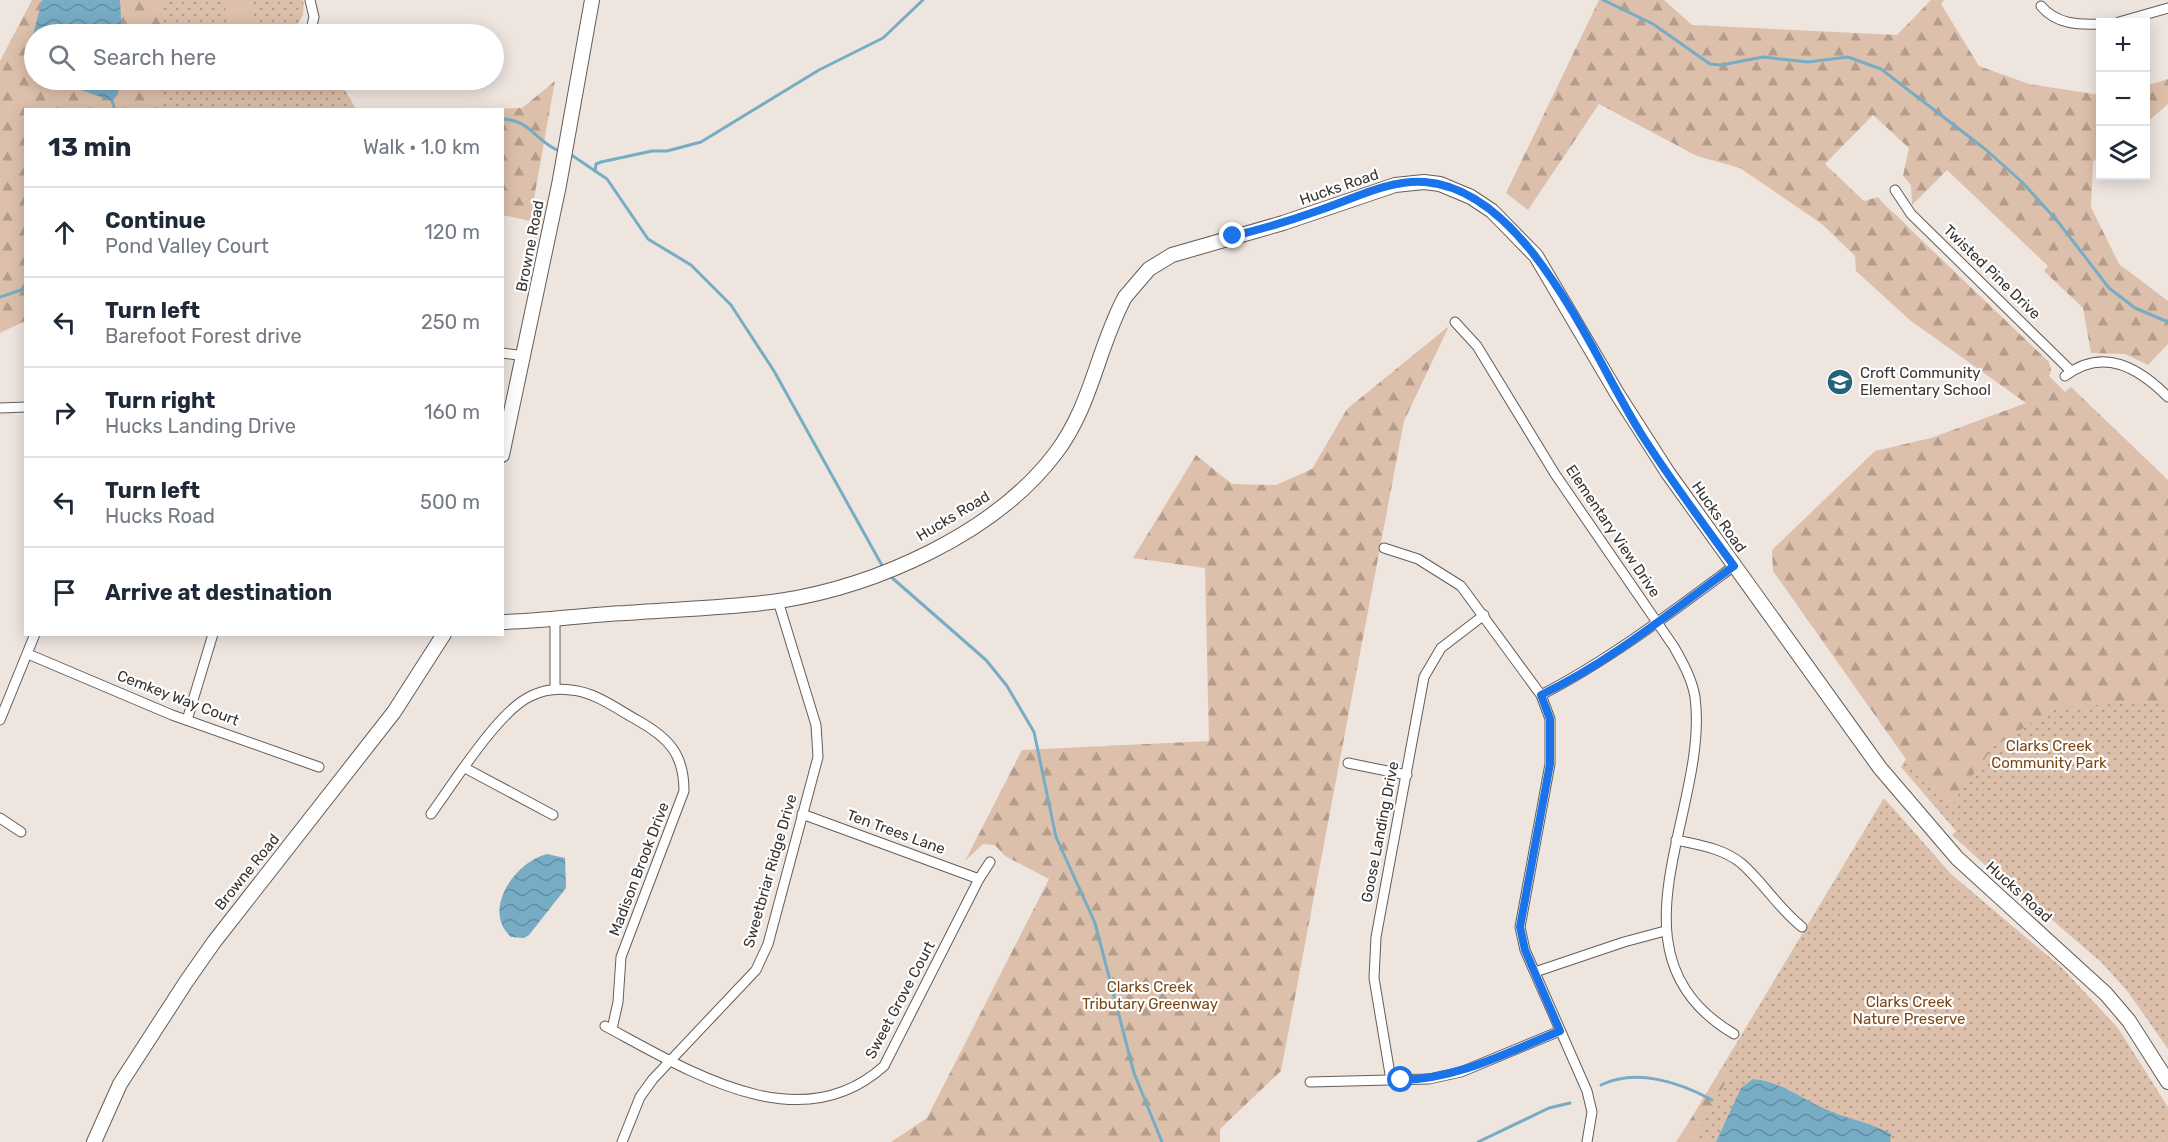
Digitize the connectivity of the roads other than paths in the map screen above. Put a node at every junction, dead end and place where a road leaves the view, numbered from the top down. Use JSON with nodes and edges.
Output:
{"nodes":[{"id":1,"x":310,"y":0,"type":"edge"},
{"id":2,"x":592,"y":0,"type":"edge"},
{"id":3,"x":2041,"y":6,"type":"dead end"},
{"id":4,"x":2168,"y":8,"type":"edge"},
{"id":5,"x":2132,"y":18,"type":"edge"},
{"id":6,"x":312,"y":24,"type":"edge"},
{"id":7,"x":2096,"y":24,"type":"edge"},
{"id":8,"x":1895,"y":190,"type":"dead end"},
{"id":9,"x":1455,"y":322,"type":"dead end"},
{"id":10,"x":504,"y":353,"type":"edge"},
{"id":11,"x":525,"y":356,"type":"junction"},
{"id":12,"x":2168,"y":397,"type":"edge"},
{"id":13,"x":24,"y":407,"type":"edge"},
{"id":14,"x":0,"y":408,"type":"edge"},
{"id":15,"x":504,"y":446,"type":"edge"},
{"id":16,"x":1384,"y":548,"type":"dead end"},
{"id":17,"x":1734,"y":566,"type":"junction"},
{"id":18,"x":778,"y":601,"type":"junction"},
{"id":19,"x":1484,"y":615,"type":"junction"},
{"id":20,"x":555,"y":618,"type":"junction"},
{"id":21,"x":504,"y":622,"type":"edge"},
{"id":22,"x":1657,"y":622,"type":"junction"},
{"id":23,"x":34,"y":636,"type":"edge"},
{"id":24,"x":212,"y":636,"type":"edge"},
{"id":25,"x":443,"y":636,"type":"edge"},
{"id":26,"x":27,"y":654,"type":"junction"},
{"id":27,"x":555,"y":689,"type":"junction"},
{"id":28,"x":1541,"y":695,"type":"junction"},
{"id":29,"x":0,"y":720,"type":"edge"},
{"id":30,"x":187,"y":720,"type":"junction"},
{"id":31,"x":1348,"y":763,"type":"dead end"},
{"id":32,"x":319,"y":767,"type":"dead end"},
{"id":33,"x":465,"y":768,"type":"junction"},
{"id":34,"x":1407,"y":775,"type":"junction"},
{"id":35,"x":431,"y":814,"type":"dead end"},
{"id":36,"x":802,"y":814,"type":"junction"},
{"id":37,"x":553,"y":815,"type":"dead end"},
{"id":38,"x":0,"y":818,"type":"edge"},
{"id":39,"x":21,"y":832,"type":"dead end"},
{"id":40,"x":1676,"y":840,"type":"junction"},
{"id":41,"x":990,"y":862,"type":"dead end"},
{"id":42,"x":979,"y":879,"type":"junction"},
{"id":43,"x":1802,"y":927,"type":"dead end"},
{"id":44,"x":1665,"y":931,"type":"junction"},
{"id":45,"x":1535,"y":972,"type":"junction"},
{"id":46,"x":1560,"y":1031,"type":"junction"},
{"id":47,"x":1734,"y":1034,"type":"dead end"},
{"id":48,"x":670,"y":1062,"type":"junction"},
{"id":49,"x":1391,"y":1080,"type":"junction"},
{"id":50,"x":1310,"y":1082,"type":"dead end"},
{"id":51,"x":2168,"y":1082,"type":"edge"},
{"id":52,"x":764,"y":1107,"type":"dead end"},
{"id":53,"x":813,"y":1109,"type":"dead end"},
{"id":54,"x":94,"y":1142,"type":"edge"},
{"id":55,"x":622,"y":1142,"type":"edge"},
{"id":56,"x":1587,"y":1142,"type":"edge"}],
"edges":[{"from":1,"to":6,"type":"street"},
{"from":2,"to":11,"type":"main road","name":"Browne Road"},
{"from":3,"to":7,"type":"street"},
{"from":4,"to":5,"type":"street"},
{"from":8,"to":12,"type":"street","name":"Twisted Pine Drive"},
{"from":9,"to":22,"type":"street","name":"Elementary View Drive"},
{"from":10,"to":11,"type":"street"},
{"from":11,"to":15,"type":"main road","name":"Browne Road"},
{"from":13,"to":14,"type":"street"},
{"from":16,"to":19,"type":"street"},
{"from":17,"to":18,"type":"main road","name":"Hucks Road"},
{"from":17,"to":22,"type":"street"},
{"from":17,"to":51,"type":"main road","name":"Hucks Road"},
{"from":18,"to":20,"type":"main road","name":"Hucks Road"},
{"from":18,"to":36,"type":"street","name":"Sweetbriar Ridge Drive"},
{"from":19,"to":28,"type":"street"},
{"from":19,"to":34,"type":"street","name":"Goose Landing Drive"},
{"from":20,"to":21,"type":"main road","name":"Hucks Road"},
{"from":20,"to":27,"type":"street"},
{"from":22,"to":28,"type":"street"},
{"from":22,"to":40,"type":"street","name":"Elementary View Drive"},
{"from":23,"to":26,"type":"street"},
{"from":24,"to":30,"type":"street"},
{"from":25,"to":54,"type":"main road","name":"Browne Road"},
{"from":26,"to":29,"type":"street"},
{"from":26,"to":30,"type":"street","name":"Cemkey Way Court"},
{"from":27,"to":33,"type":"street","name":"Madison Brook Drive"},
{"from":27,"to":48,"type":"street","name":"Madison Brook Drive"},
{"from":28,"to":45,"type":"street"},
{"from":30,"to":32,"type":"street","name":"Cemkey Way Court"},
{"from":31,"to":34,"type":"street"},
{"from":33,"to":35,"type":"street","name":"Madison Brook Drive"},
{"from":33,"to":37,"type":"street"},
{"from":34,"to":49,"type":"street","name":"Goose Landing Drive"},
{"from":36,"to":42,"type":"street","name":"Ten Trees Lane"},
{"from":36,"to":48,"type":"street","name":"Sweetbriar Ridge Drive"},
{"from":38,"to":39,"type":"street"},
{"from":40,"to":43,"type":"street"},
{"from":40,"to":44,"type":"street","name":"Elementary View Drive"},
{"from":41,"to":42,"type":"street","name":"Sweet Grove Court"},
{"from":42,"to":53,"type":"street","name":"Sweet Grove Court"},
{"from":44,"to":45,"type":"street"},
{"from":44,"to":47,"type":"street","name":"Elementary View Drive"},
{"from":45,"to":46,"type":"street"},
{"from":46,"to":49,"type":"street"},
{"from":46,"to":56,"type":"street"},
{"from":48,"to":52,"type":"street"},
{"from":48,"to":55,"type":"street","name":"Sweetbriar Ridge Drive"},
{"from":49,"to":50,"type":"street"}]}
